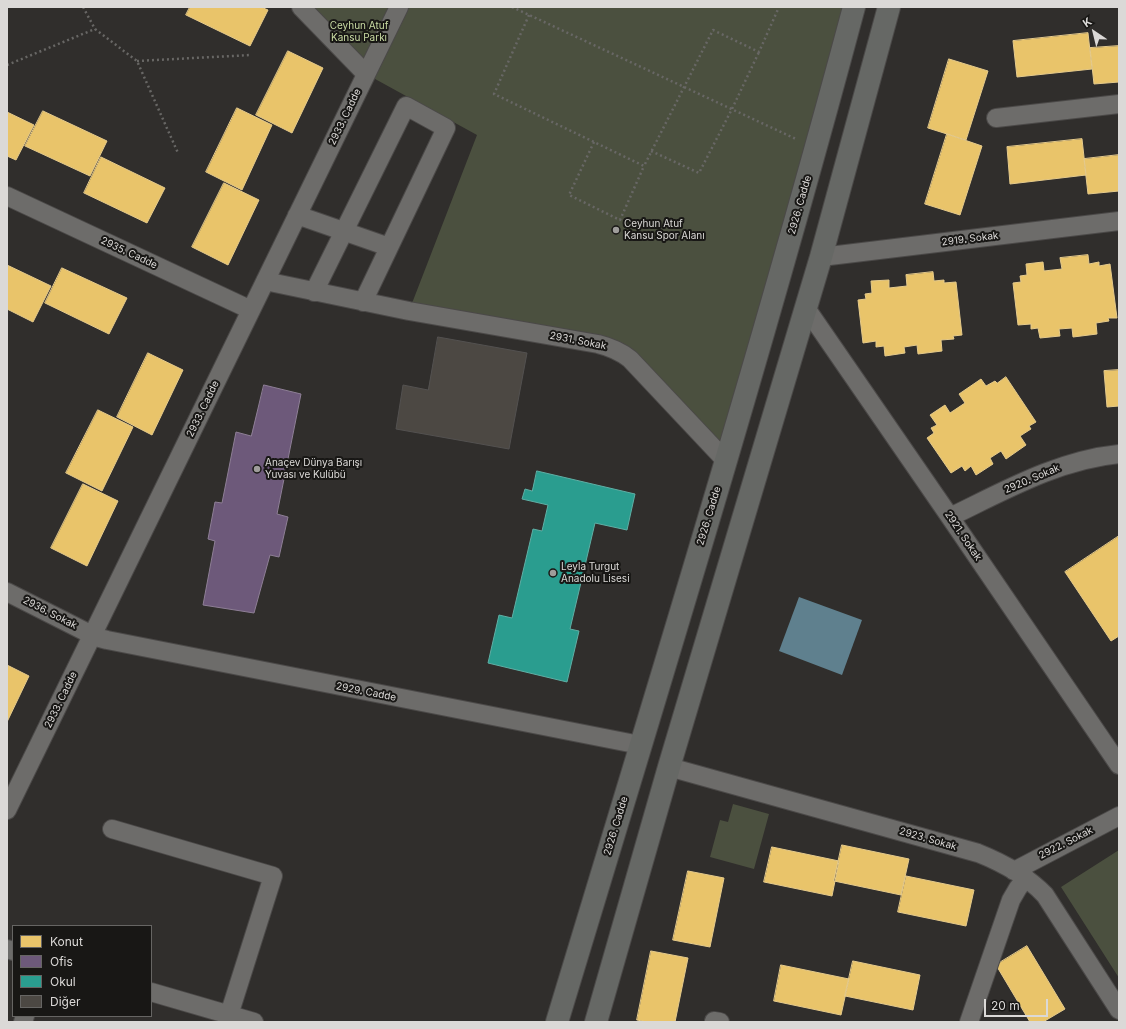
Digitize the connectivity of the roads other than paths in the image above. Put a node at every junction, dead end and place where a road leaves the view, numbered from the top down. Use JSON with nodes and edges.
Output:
{"nodes":[{"id":1,"x":302,"y":7,"type":"edge"},
{"id":2,"x":399,"y":7,"type":"edge"},
{"id":3,"x":854,"y":7,"type":"edge"},
{"id":4,"x":889,"y":7,"type":"edge"},
{"id":5,"x":366,"y":74,"type":"junction"},
{"id":6,"x":1119,"y":104,"type":"edge"},
{"id":7,"x":996,"y":118,"type":"dead end"},
{"id":8,"x":7,"y":196,"type":"edge"},
{"id":9,"x":297,"y":215,"type":"junction"},
{"id":10,"x":1119,"y":221,"type":"edge"},
{"id":11,"x":344,"y":232,"type":"junction"},
{"id":12,"x":389,"y":247,"type":"junction"},
{"id":13,"x":821,"y":257,"type":"junction"},
{"id":14,"x":265,"y":281,"type":"junction"},
{"id":15,"x":314,"y":292,"type":"junction"},
{"id":16,"x":363,"y":302,"type":"junction"},
{"id":17,"x":806,"y":308,"type":"junction"},
{"id":18,"x":251,"y":310,"type":"junction"},
{"id":19,"x":1119,"y":454,"type":"edge"},
{"id":20,"x":726,"y":461,"type":"junction"},
{"id":21,"x":950,"y":517,"type":"junction"},
{"id":22,"x":7,"y":592,"type":"edge"},
{"id":23,"x":92,"y":635,"type":"junction"},
{"id":24,"x":640,"y":746,"type":"junction"},
{"id":25,"x":1119,"y":765,"type":"edge"},
{"id":26,"x":669,"y":767,"type":"junction"},
{"id":27,"x":7,"y":810,"type":"edge"},
{"id":28,"x":1119,"y":816,"type":"edge"},
{"id":29,"x":112,"y":829,"type":"dead end"},
{"id":30,"x":1020,"y":874,"type":"junction"},
{"id":31,"x":152,"y":992,"type":"edge"},
{"id":32,"x":1119,"y":1010,"type":"edge"},
{"id":33,"x":229,"y":1015,"type":"junction"},
{"id":34,"x":254,"y":1022,"type":"edge"},
{"id":35,"x":557,"y":1022,"type":"edge"},
{"id":36,"x":596,"y":1022,"type":"edge"},
{"id":37,"x":969,"y":1022,"type":"edge"}],
"edges":[{"from":1,"to":5,"type":"street"},
{"from":2,"to":5,"type":"street","name":"2933. Cadde"},
{"from":3,"to":20,"type":"street","name":"2926. Cadde"},
{"from":4,"to":13,"type":"street"},
{"from":5,"to":9,"type":"street","name":"2933. Cadde"},
{"from":6,"to":7,"type":"street"},
{"from":8,"to":18,"type":"street","name":"2935. Cadde"},
{"from":9,"to":11,"type":"street"},
{"from":9,"to":14,"type":"street","name":"2933. Cadde"},
{"from":10,"to":13,"type":"street","name":"2919. Sokak"},
{"from":11,"to":12,"type":"street"},
{"from":11,"to":12,"type":"street"},
{"from":11,"to":15,"type":"street"},
{"from":12,"to":16,"type":"street"},
{"from":13,"to":17,"type":"street"},
{"from":14,"to":15,"type":"street","name":"2931. Sokak"},
{"from":14,"to":18,"type":"street","name":"2933. Cadde"},
{"from":15,"to":16,"type":"street","name":"2931. Sokak"},
{"from":16,"to":20,"type":"street","name":"2931. Sokak"},
{"from":17,"to":21,"type":"street","name":"2921. Sokak"},
{"from":17,"to":26,"type":"street"},
{"from":18,"to":23,"type":"street","name":"2933. Cadde"},
{"from":19,"to":21,"type":"street","name":"2920. Sokak"},
{"from":20,"to":24,"type":"street","name":"2926. Cadde"},
{"from":21,"to":25,"type":"street","name":"2921. Sokak"},
{"from":22,"to":23,"type":"street","name":"2936. Sokak"},
{"from":23,"to":24,"type":"street","name":"2929. Cadde"},
{"from":23,"to":27,"type":"street","name":"2933. Cadde"},
{"from":24,"to":35,"type":"street","name":"2926. Cadde"},
{"from":26,"to":30,"type":"street","name":"2923. Sokak"},
{"from":26,"to":36,"type":"street"},
{"from":28,"to":30,"type":"street","name":"2922. Sokak"},
{"from":29,"to":33,"type":"street"},
{"from":30,"to":32,"type":"street","name":"2923. Sokak"},
{"from":30,"to":37,"type":"street"},
{"from":31,"to":33,"type":"street"},
{"from":33,"to":34,"type":"street"}]}
